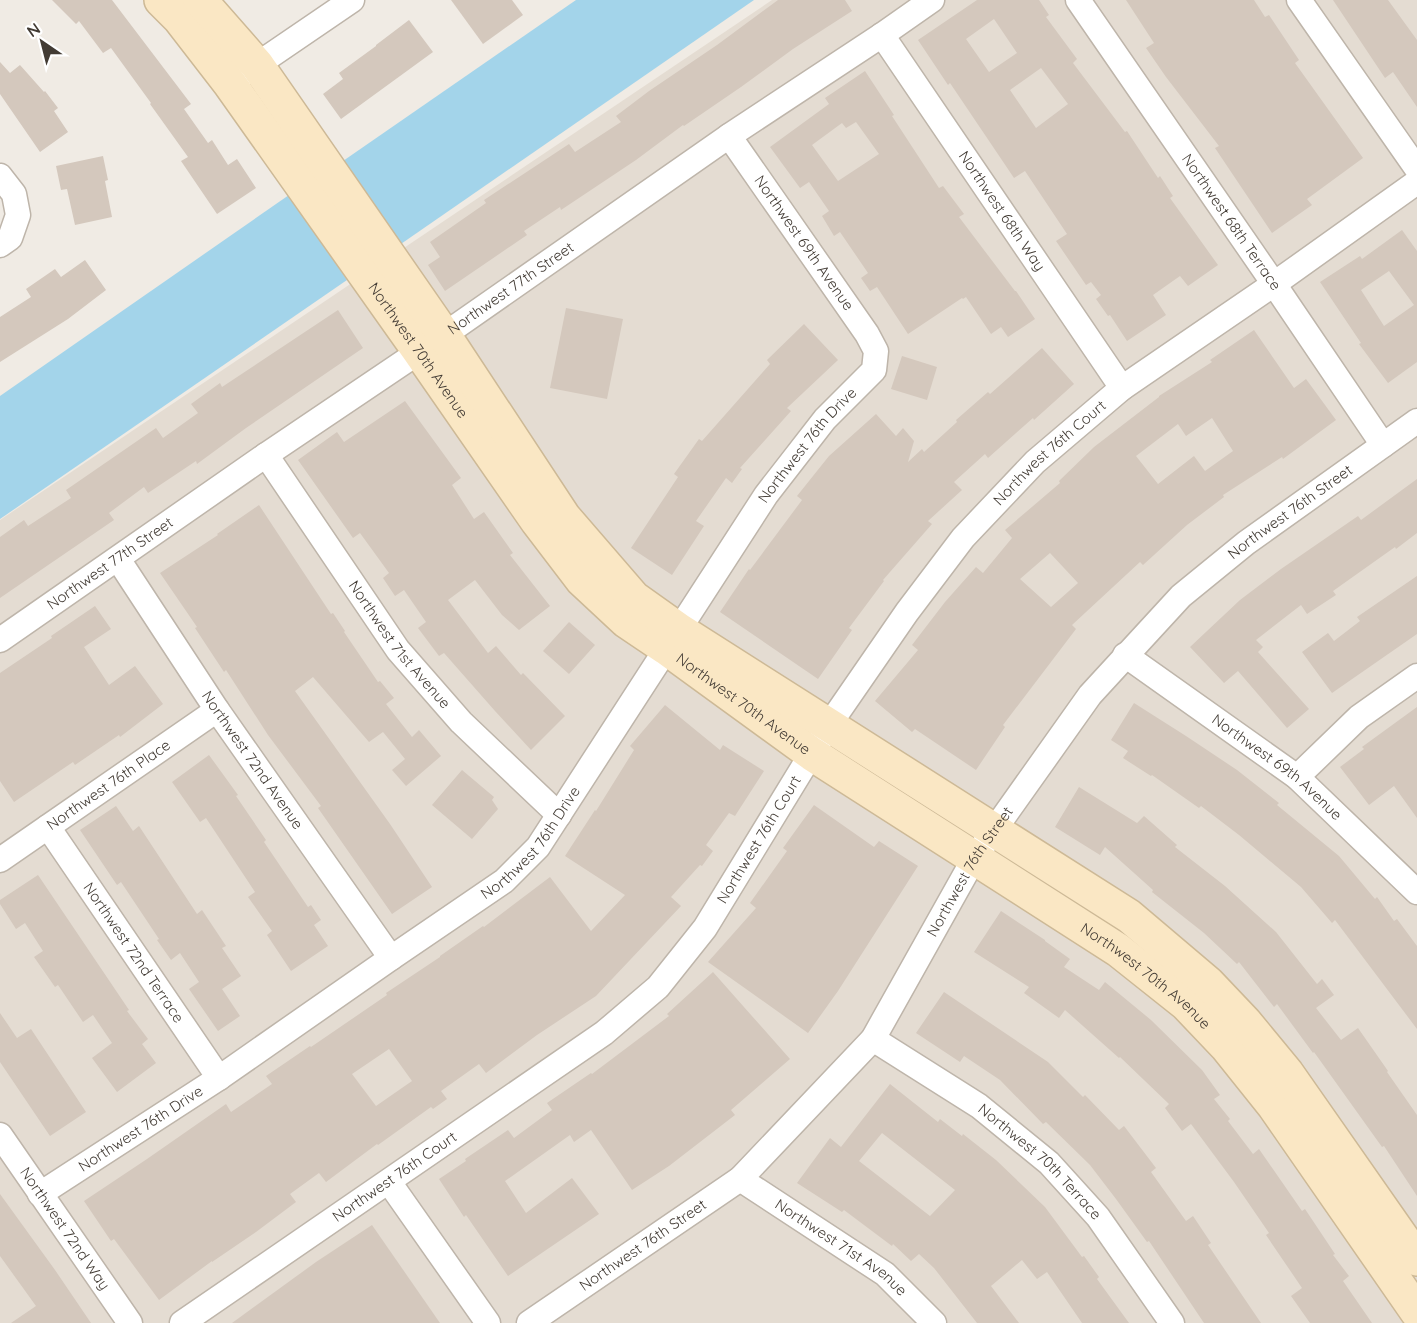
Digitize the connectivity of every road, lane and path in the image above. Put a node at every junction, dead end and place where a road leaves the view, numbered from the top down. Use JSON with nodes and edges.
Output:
{"nodes":[{"id":1,"x":161,"y":0,"type":"edge"},
{"id":2,"x":200,"y":0,"type":"edge"},
{"id":3,"x":352,"y":0,"type":"edge"},
{"id":4,"x":932,"y":0,"type":"edge"},
{"id":5,"x":1077,"y":0,"type":"edge"},
{"id":6,"x":1299,"y":0,"type":"edge"},
{"id":7,"x":882,"y":35,"type":"junction"},
{"id":8,"x":257,"y":65,"type":"junction"},
{"id":9,"x":230,"y":84,"type":"junction"},
{"id":10,"x":729,"y":136,"type":"junction"},
{"id":11,"x":1417,"y":169,"type":"edge"},
{"id":12,"x":0,"y":176,"type":"edge"},
{"id":13,"x":1417,"y":182,"type":"edge"},
{"id":14,"x":0,"y":245,"type":"edge"},
{"id":15,"x":1274,"y":284,"type":"junction"},
{"id":16,"x":432,"y":343,"type":"junction"},
{"id":17,"x":876,"y":351,"type":"joint"},
{"id":18,"x":1122,"y":388,"type":"junction"},
{"id":19,"x":1417,"y":421,"type":"edge"},
{"id":20,"x":1383,"y":445,"type":"junction"},
{"id":21,"x":266,"y":455,"type":"junction"},
{"id":22,"x":118,"y":559,"type":"junction"},
{"id":23,"x":673,"y":639,"type":"junction"},
{"id":24,"x":0,"y":640,"type":"edge"},
{"id":25,"x":1125,"y":655,"type":"junction"},
{"id":26,"x":1417,"y":676,"type":"edge"},
{"id":27,"x":217,"y":710,"type":"junction"},
{"id":28,"x":829,"y":725,"type":"junction"},
{"id":29,"x":812,"y":754,"type":"junction"},
{"id":30,"x":1297,"y":777,"type":"junction"},
{"id":31,"x":559,"y":815,"type":"junction"},
{"id":32,"x":48,"y":827,"type":"junction"},
{"id":33,"x":993,"y":830,"type":"junction"},
{"id":34,"x":975,"y":857,"type":"junction"},
{"id":35,"x":0,"y":860,"type":"edge"},
{"id":36,"x":1417,"y":892,"type":"edge"},
{"id":37,"x":391,"y":958,"type":"junction"},
{"id":38,"x":873,"y":1038,"type":"junction"},
{"id":39,"x":219,"y":1078,"type":"junction"},
{"id":40,"x":0,"y":1135,"type":"edge"},
{"id":41,"x":740,"y":1179,"type":"junction"},
{"id":42,"x":389,"y":1182,"type":"junction"},
{"id":43,"x":40,"y":1194,"type":"junction"},
{"id":44,"x":1417,"y":1259,"type":"edge"},
{"id":45,"x":1417,"y":1312,"type":"edge"},
{"id":46,"x":130,"y":1323,"type":"edge"},
{"id":47,"x":182,"y":1323,"type":"edge"},
{"id":48,"x":488,"y":1323,"type":"edge"},
{"id":49,"x":529,"y":1323,"type":"edge"},
{"id":50,"x":934,"y":1323,"type":"edge"},
{"id":51,"x":1172,"y":1323,"type":"edge"}],
"edges":[{"from":1,"to":9,"type":"street","name":"Northwest 70th Avenue"},
{"from":2,"to":8,"type":"street","name":"Northwest 70th Avenue"},
{"from":3,"to":8,"type":"street"},
{"from":4,"to":7,"type":"street","name":"Northwest 77th Street"},
{"from":5,"to":15,"type":"street","name":"Northwest 68th Terrace"},
{"from":6,"to":11,"type":"street"},
{"from":7,"to":10,"type":"street","name":"Northwest 77th Street"},
{"from":7,"to":18,"type":"street","name":"Northwest 68th Way"},
{"from":8,"to":9,"type":"street"},
{"from":8,"to":16,"type":"street","name":"Northwest 70th Avenue"},
{"from":9,"to":16,"type":"street","name":"Northwest 70th Avenue"},
{"from":10,"to":16,"type":"street","name":"Northwest 77th Street"},
{"from":10,"to":17,"type":"street","name":"Northwest 69th Avenue"},
{"from":12,"to":14,"type":"street"},
{"from":13,"to":15,"type":"street","name":"Northwest 76th Court"},
{"from":15,"to":18,"type":"street","name":"Northwest 76th Court"},
{"from":15,"to":20,"type":"street","name":"Northwest 68th Terrace"},
{"from":16,"to":21,"type":"street","name":"Northwest 77th Street"},
{"from":16,"to":23,"type":"street","name":"Northwest 70th Avenue"},
{"from":17,"to":23,"type":"street","name":"Northwest 76th Drive"},
{"from":18,"to":28,"type":"street","name":"Northwest 76th Court"},
{"from":19,"to":20,"type":"street","name":"Northwest 76th Street"},
{"from":20,"to":25,"type":"street","name":"Northwest 76th Street"},
{"from":21,"to":22,"type":"street","name":"Northwest 77th Street"},
{"from":21,"to":31,"type":"street","name":"Northwest 71st Avenue"},
{"from":22,"to":24,"type":"street","name":"Northwest 77th Street"},
{"from":22,"to":27,"type":"street","name":"Northwest 72nd Avenue"},
{"from":23,"to":28,"type":"street","name":"Northwest 70th Avenue"},
{"from":23,"to":29,"type":"street","name":"Northwest 70th Avenue"},
{"from":23,"to":31,"type":"street","name":"Northwest 76th Drive"},
{"from":25,"to":30,"type":"street","name":"Northwest 69th Avenue"},
{"from":25,"to":33,"type":"street","name":"Northwest 76th Street"},
{"from":26,"to":30,"type":"street"},
{"from":27,"to":32,"type":"street","name":"Northwest 76th Place"},
{"from":27,"to":37,"type":"street","name":"Northwest 72nd Avenue"},
{"from":28,"to":29,"type":"street","name":"Northwest 76th Court"},
{"from":28,"to":33,"type":"street","name":"Northwest 70th Avenue"},
{"from":29,"to":34,"type":"street","name":"Northwest 70th Avenue"},
{"from":29,"to":42,"type":"street","name":"Northwest 76th Court"},
{"from":30,"to":36,"type":"street","name":"Northwest 69th Avenue"},
{"from":31,"to":37,"type":"street","name":"Northwest 76th Drive"},
{"from":32,"to":35,"type":"street","name":"Northwest 76th Place"},
{"from":32,"to":39,"type":"street","name":"Northwest 72nd Terrace"},
{"from":33,"to":34,"type":"street","name":"Northwest 76th Street"},
{"from":33,"to":44,"type":"street","name":"Northwest 70th Avenue"},
{"from":34,"to":38,"type":"street","name":"Northwest 76th Street"},
{"from":34,"to":45,"type":"street","name":"Northwest 70th Avenue"},
{"from":37,"to":39,"type":"street","name":"Northwest 76th Drive"},
{"from":38,"to":41,"type":"street","name":"Northwest 76th Street"},
{"from":38,"to":51,"type":"street","name":"Northwest 70th Terrace"},
{"from":39,"to":43,"type":"street","name":"Northwest 76th Drive"},
{"from":40,"to":43,"type":"street","name":"Northwest 72nd Way"},
{"from":41,"to":49,"type":"street","name":"Northwest 76th Street"},
{"from":41,"to":50,"type":"street","name":"Northwest 71st Avenue"},
{"from":42,"to":47,"type":"street","name":"Northwest 76th Court"},
{"from":42,"to":48,"type":"street"},
{"from":43,"to":46,"type":"street","name":"Northwest 72nd Way"}]}
